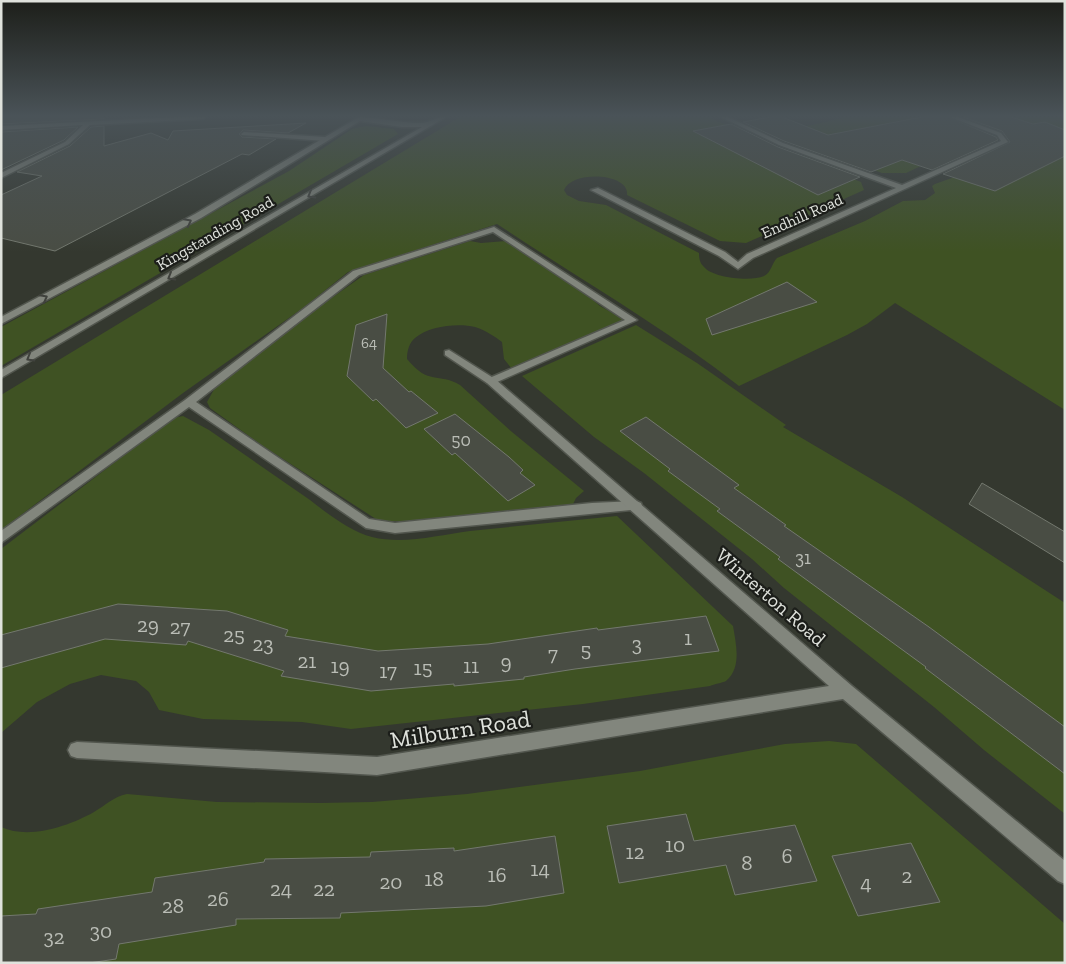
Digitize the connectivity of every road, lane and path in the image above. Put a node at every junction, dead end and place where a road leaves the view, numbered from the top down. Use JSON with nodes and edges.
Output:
{"nodes":[{"id":1,"x":29,"y":162,"type":"edge"},
{"id":2,"x":287,"y":162,"type":"edge"},
{"id":3,"x":366,"y":162,"type":"edge"},
{"id":4,"x":831,"y":162,"type":"edge"},
{"id":5,"x":961,"y":162,"type":"edge"},
{"id":6,"x":1,"y":176,"type":"edge"},
{"id":7,"x":903,"y":188,"type":"junction"},
{"id":8,"x":596,"y":190,"type":"dead end"},
{"id":9,"x":1,"y":320,"type":"edge"},
{"id":10,"x":449,"y":353,"type":"dead end"},
{"id":11,"x":1,"y":375,"type":"edge"},
{"id":12,"x":491,"y":381,"type":"junction"},
{"id":13,"x":189,"y":402,"type":"junction"},
{"id":14,"x":636,"y":506,"type":"junction"},
{"id":15,"x":1,"y":538,"type":"edge"},
{"id":16,"x":846,"y":691,"type":"junction"},
{"id":17,"x":77,"y":750,"type":"dead end"},
{"id":18,"x":1065,"y":874,"type":"edge"}],
"edges":[{"from":1,"to":6,"type":"street"},
{"from":9,"to":2,"type":"street","name":"Kingstanding Road","one_way":true},
{"from":3,"to":11,"type":"street","name":"Kingstanding Road","one_way":true},
{"from":4,"to":7,"type":"street"},
{"from":5,"to":7,"type":"street","name":"Endhill Road"},
{"from":7,"to":8,"type":"street","name":"Endhill Road"},
{"from":10,"to":12,"type":"street","name":"Winterton Road"},
{"from":12,"to":13,"type":"street"},
{"from":12,"to":14,"type":"street","name":"Winterton Road"},
{"from":13,"to":14,"type":"street"},
{"from":13,"to":15,"type":"street"},
{"from":14,"to":16,"type":"street","name":"Winterton Road"},
{"from":16,"to":17,"type":"street","name":"Milburn Road"},
{"from":16,"to":18,"type":"street","name":"Winterton Road"}]}
